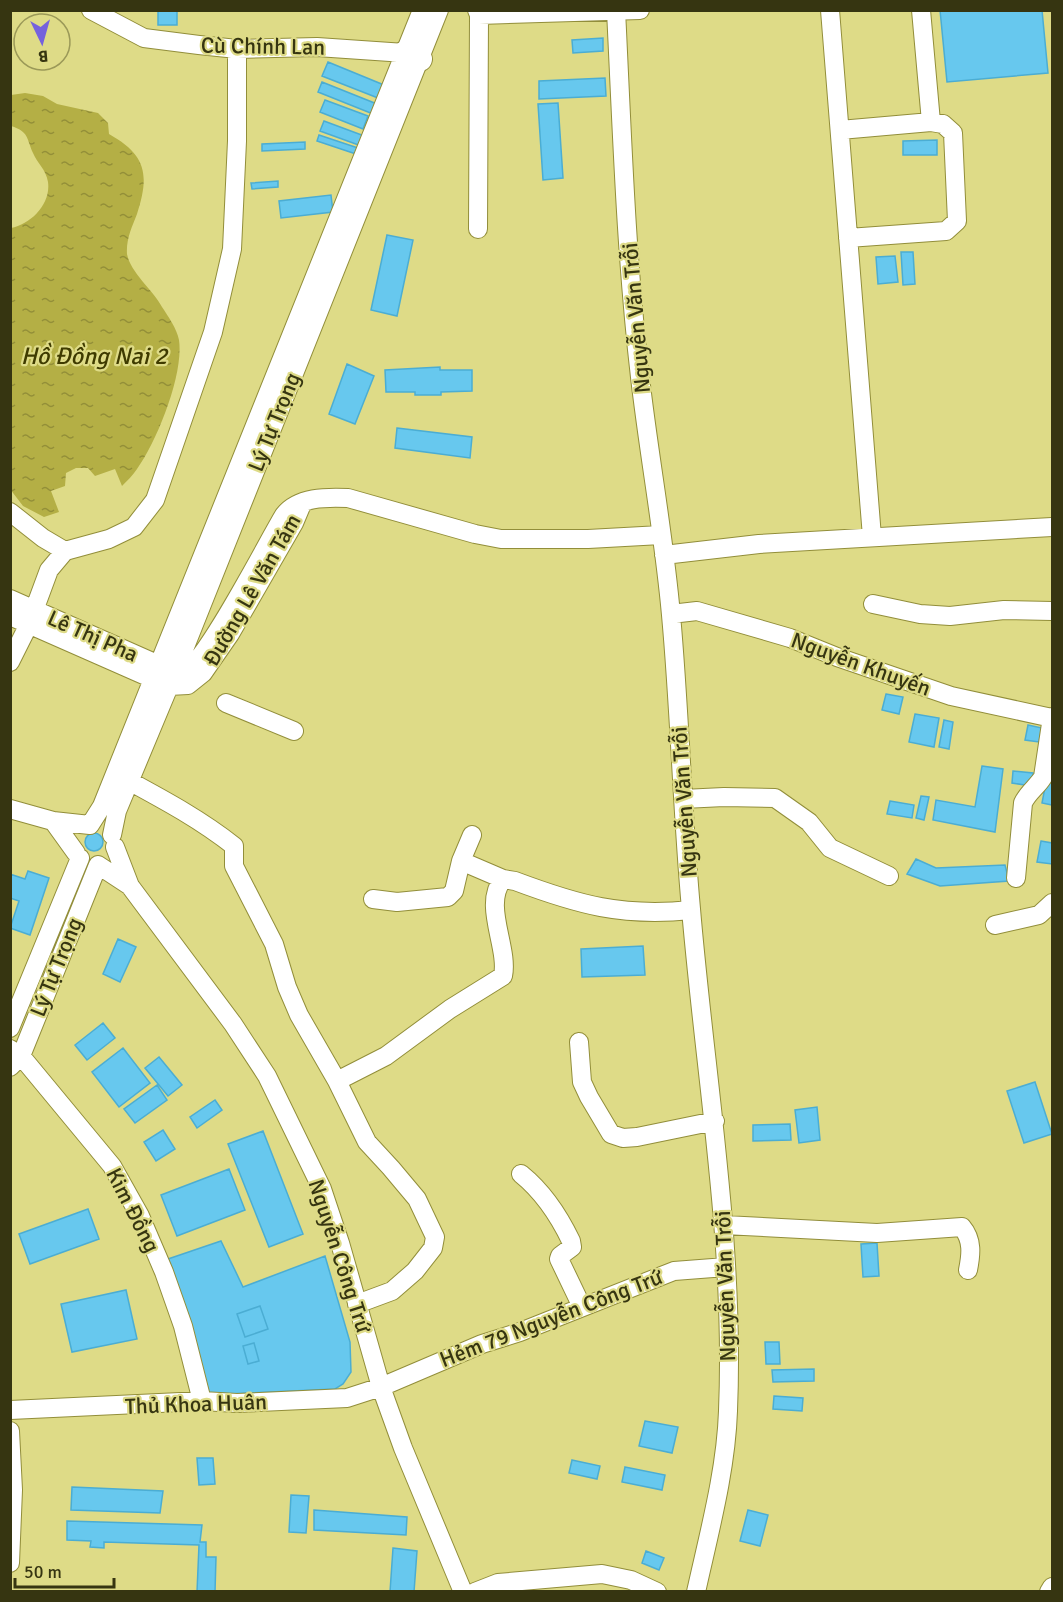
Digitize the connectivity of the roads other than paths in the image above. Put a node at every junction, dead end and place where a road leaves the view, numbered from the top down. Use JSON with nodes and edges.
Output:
{"nodes":[{"id":1,"x":91,"y":10,"type":"edge"},
{"id":2,"x":422,"y":10,"type":"edge"},
{"id":3,"x":439,"y":10,"type":"edge"},
{"id":4,"x":640,"y":10,"type":"edge"},
{"id":5,"x":830,"y":10,"type":"edge"},
{"id":6,"x":921,"y":10,"type":"edge"},
{"id":7,"x":616,"y":11,"type":"edge"},
{"id":8,"x":478,"y":13,"type":"edge"},
{"id":9,"x":237,"y":49,"type":"junction"},
{"id":10,"x":413,"y":56,"type":"junction"},
{"id":11,"x":931,"y":122,"type":"junction"},
{"id":12,"x":840,"y":130,"type":"junction"},
{"id":13,"x":478,"y":229,"type":"dead end"},
{"id":14,"x":848,"y":238,"type":"junction"},
{"id":15,"x":10,"y":512,"type":"edge"},
{"id":16,"x":1053,"y":527,"type":"edge"},
{"id":17,"x":661,"y":535,"type":"junction"},
{"id":18,"x":872,"y":537,"type":"junction"},
{"id":19,"x":65,"y":551,"type":"junction"},
{"id":20,"x":664,"y":555,"type":"junction"},
{"id":21,"x":10,"y":599,"type":"edge"},
{"id":22,"x":873,"y":604,"type":"dead end"},
{"id":23,"x":1053,"y":612,"type":"edge"},
{"id":24,"x":671,"y":614,"type":"junction"},
{"id":25,"x":10,"y":616,"type":"edge"},
{"id":26,"x":32,"y":617,"type":"junction"},
{"id":27,"x":10,"y":662,"type":"edge"},
{"id":28,"x":164,"y":676,"type":"junction"},
{"id":29,"x":226,"y":703,"type":"dead end"},
{"id":30,"x":1052,"y":718,"type":"edge"},
{"id":31,"x":294,"y":731,"type":"dead end"},
{"id":32,"x":129,"y":781,"type":"junction"},
{"id":33,"x":683,"y":800,"type":"junction"},
{"id":34,"x":10,"y":809,"type":"edge"},
{"id":35,"x":53,"y":821,"type":"junction"},
{"id":36,"x":90,"y":825,"type":"junction"},
{"id":37,"x":472,"y":835,"type":"dead end"},
{"id":38,"x":114,"y":841,"type":"junction"},
{"id":39,"x":78,"y":856,"type":"junction"},
{"id":40,"x":461,"y":861,"type":"junction"},
{"id":41,"x":98,"y":865,"type":"junction"},
{"id":42,"x":889,"y":876,"type":"dead end"},
{"id":43,"x":1016,"y":878,"type":"dead end"},
{"id":44,"x":503,"y":879,"type":"junction"},
{"id":45,"x":130,"y":886,"type":"junction"},
{"id":46,"x":373,"y":899,"type":"dead end"},
{"id":47,"x":1053,"y":903,"type":"edge"},
{"id":48,"x":691,"y":910,"type":"junction"},
{"id":49,"x":995,"y":925,"type":"dead end"},
{"id":50,"x":10,"y":1028,"type":"edge"},
{"id":51,"x":579,"y":1042,"type":"dead end"},
{"id":52,"x":14,"y":1057,"type":"edge"},
{"id":53,"x":337,"y":1081,"type":"junction"},
{"id":54,"x":715,"y":1121,"type":"junction"},
{"id":55,"x":521,"y":1174,"type":"dead end"},
{"id":56,"x":724,"y":1225,"type":"junction"},
{"id":57,"x":726,"y":1267,"type":"junction"},
{"id":58,"x":968,"y":1270,"type":"dead end"},
{"id":59,"x":357,"y":1304,"type":"junction"},
{"id":60,"x":582,"y":1307,"type":"junction"},
{"id":61,"x":381,"y":1387,"type":"junction"},
{"id":62,"x":202,"y":1401,"type":"junction"},
{"id":63,"x":10,"y":1410,"type":"edge"},
{"id":64,"x":10,"y":1431,"type":"edge"},
{"id":65,"x":10,"y":1563,"type":"edge"},
{"id":66,"x":1053,"y":1587,"type":"edge"},
{"id":67,"x":463,"y":1592,"type":"edge"},
{"id":68,"x":475,"y":1592,"type":"edge"},
{"id":69,"x":657,"y":1592,"type":"edge"},
{"id":70,"x":696,"y":1592,"type":"edge"},
{"id":71,"x":1049,"y":1592,"type":"edge"}],
"edges":[{"from":1,"to":9,"type":"street","name":"Cù Chính Lan"},
{"from":2,"to":10,"type":"street","name":"Lý Tự Trọng"},
{"from":3,"to":10,"type":"street","name":"Lý Tự Trọng"},
{"from":4,"to":7,"type":"street"},
{"from":5,"to":12,"type":"street"},
{"from":6,"to":11,"type":"street"},
{"from":7,"to":8,"type":"street"},
{"from":7,"to":17,"type":"street","name":"Nguyễn Văn Trỗi"},
{"from":8,"to":13,"type":"street"},
{"from":9,"to":10,"type":"street","name":"Cù Chính Lan"},
{"from":9,"to":19,"type":"street"},
{"from":10,"to":28,"type":"street","name":"Lý Tự Trọng"},
{"from":11,"to":12,"type":"street"},
{"from":11,"to":14,"type":"street"},
{"from":12,"to":14,"type":"street"},
{"from":14,"to":18,"type":"street"},
{"from":15,"to":19,"type":"street"},
{"from":16,"to":18,"type":"street"},
{"from":17,"to":20,"type":"street","name":"Nguyễn Văn Trỗi"},
{"from":17,"to":28,"type":"street","name":"Đường Lê Văn Tám"},
{"from":18,"to":20,"type":"street"},
{"from":19,"to":26,"type":"street"},
{"from":20,"to":24,"type":"street","name":"Nguyễn Văn Trỗi"},
{"from":21,"to":26,"type":"street","name":"Lê Thị Pha"},
{"from":22,"to":23,"type":"street"},
{"from":24,"to":30,"type":"street","name":"Nguyễn Khuyến"},
{"from":24,"to":33,"type":"street","name":"Nguyễn Văn Trỗi"},
{"from":25,"to":26,"type":"street"},
{"from":26,"to":27,"type":"street"},
{"from":26,"to":28,"type":"street","name":"Lê Thị Pha"},
{"from":28,"to":32,"type":"street","name":"Lý Tự Trọng"},
{"from":28,"to":36,"type":"street","name":"Lý Tự Trọng"},
{"from":29,"to":31,"type":"street"},
{"from":30,"to":43,"type":"street"},
{"from":32,"to":38,"type":"street","name":"Lý Tự Trọng"},
{"from":32,"to":53,"type":"street"},
{"from":33,"to":42,"type":"street"},
{"from":33,"to":48,"type":"street","name":"Nguyễn Văn Trỗi"},
{"from":34,"to":35,"type":"street"},
{"from":35,"to":36,"type":"street"},
{"from":35,"to":39,"type":"street"},
{"from":36,"to":38,"type":"street"},
{"from":36,"to":39,"type":"street"},
{"from":37,"to":40,"type":"street"},
{"from":38,"to":41,"type":"street"},
{"from":38,"to":45,"type":"street","name":"Nguyễn Công Trứ"},
{"from":39,"to":41,"type":"street"},
{"from":39,"to":50,"type":"street","name":"Lý Tự Trọng"},
{"from":40,"to":44,"type":"street"},
{"from":40,"to":46,"type":"street"},
{"from":41,"to":45,"type":"street","name":"Nguyễn Công Trứ"},
{"from":41,"to":52,"type":"street","name":"Lý Tự Trọng"},
{"from":44,"to":48,"type":"street"},
{"from":44,"to":53,"type":"street"},
{"from":45,"to":59,"type":"street","name":"Nguyễn Công Trứ"},
{"from":47,"to":49,"type":"street"},
{"from":48,"to":54,"type":"street","name":"Nguyễn Văn Trỗi"},
{"from":51,"to":54,"type":"street"},
{"from":52,"to":62,"type":"street","name":"Kim Đồng"},
{"from":53,"to":59,"type":"street"},
{"from":54,"to":56,"type":"street","name":"Nguyễn Văn Trỗi"},
{"from":55,"to":60,"type":"street"},
{"from":56,"to":57,"type":"street","name":"Nguyễn Văn Trỗi"},
{"from":56,"to":58,"type":"street"},
{"from":57,"to":60,"type":"street","name":"Hẻm 79 Nguyễn Công Trứ"},
{"from":57,"to":70,"type":"street","name":"Nguyễn Văn Trỗi"},
{"from":59,"to":61,"type":"street","name":"Nguyễn Công Trứ"},
{"from":60,"to":61,"type":"street","name":"Hẻm 79 Nguyễn Công Trứ"},
{"from":61,"to":62,"type":"street","name":"Thủ Khoa Huân"},
{"from":61,"to":67,"type":"street","name":"Nguyễn Công Trứ"},
{"from":62,"to":63,"type":"street","name":"Thủ Khoa Huân"},
{"from":64,"to":65,"type":"street"},
{"from":66,"to":71,"type":"street"},
{"from":68,"to":69,"type":"street"}]}
